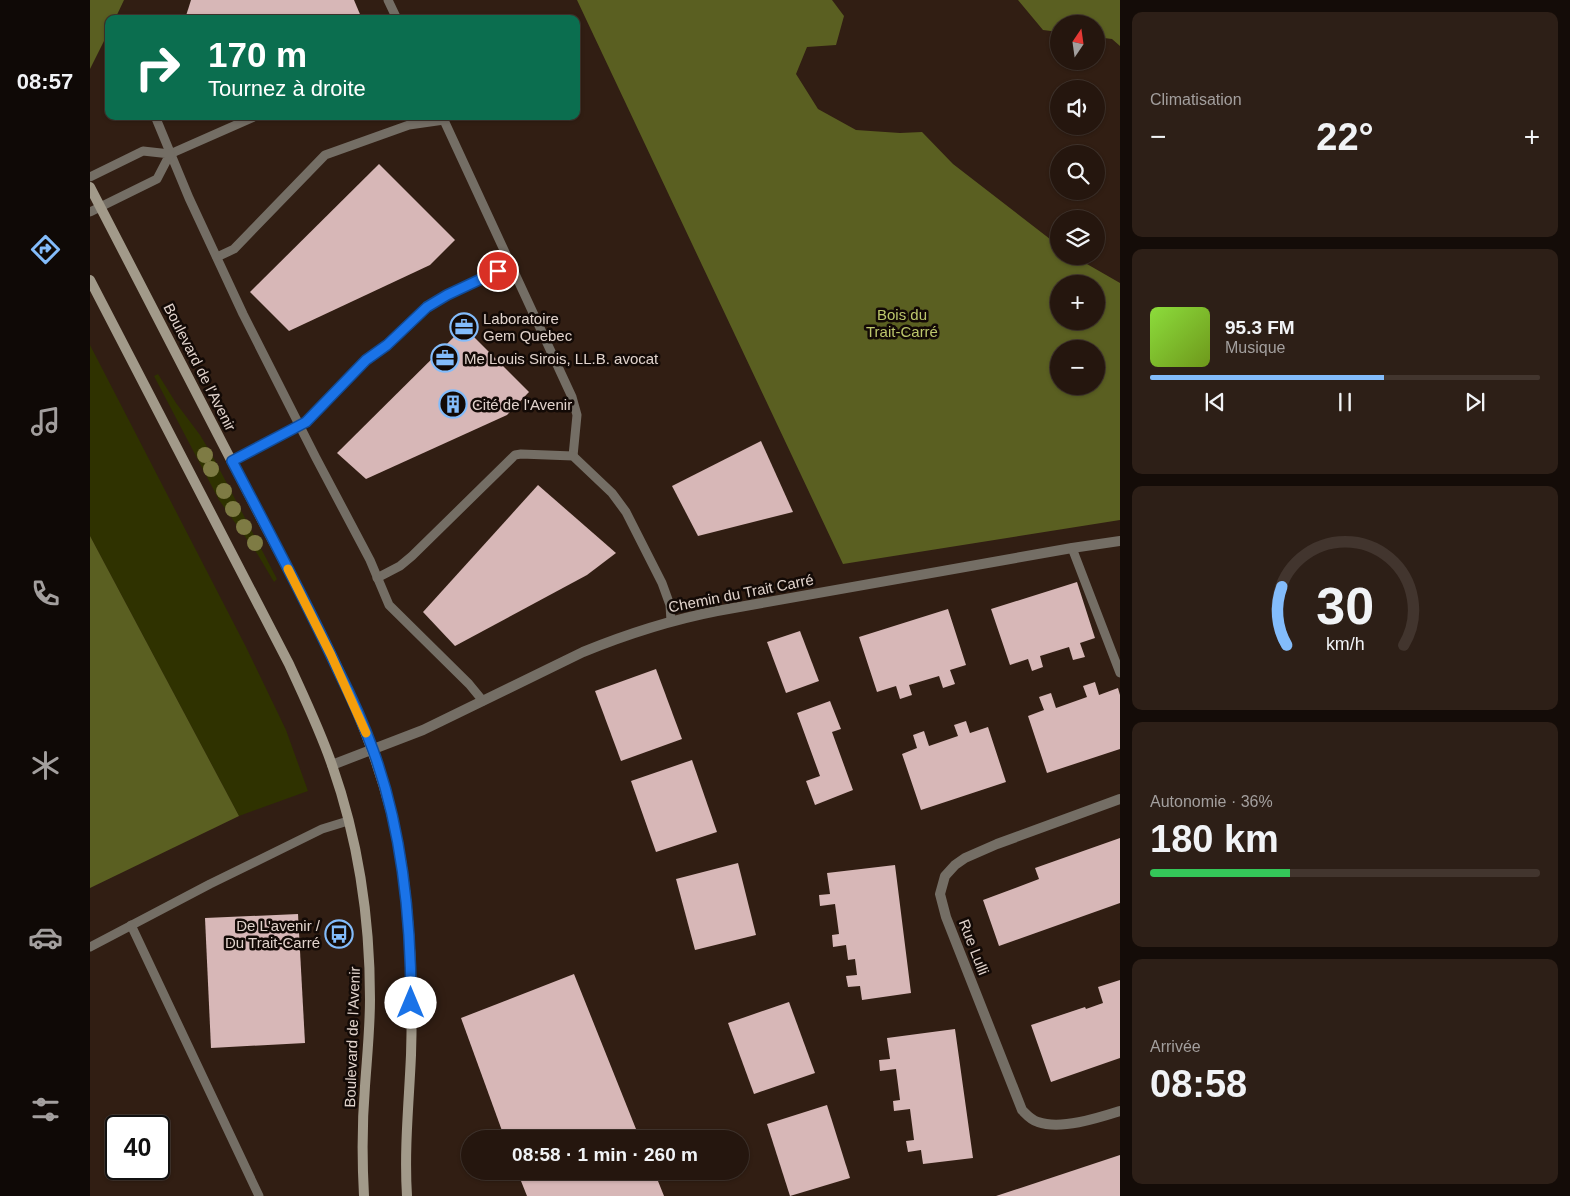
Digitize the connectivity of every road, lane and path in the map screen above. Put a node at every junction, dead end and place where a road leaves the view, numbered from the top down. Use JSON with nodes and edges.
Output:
{"nodes":[{"id":1,"x":388,"y":0,"type":"edge"},
{"id":2,"x":394,"y":15,"type":"edge"},
{"id":3,"x":157,"y":120,"type":"edge"},
{"id":4,"x":247,"y":120,"type":"edge"},
{"id":5,"x":433,"y":120,"type":"edge"},
{"id":6,"x":444,"y":120,"type":"edge"},
{"id":7,"x":170,"y":154,"type":"junction"},
{"id":8,"x":90,"y":177,"type":"edge"},
{"id":9,"x":90,"y":187,"type":"edge"},
{"id":10,"x":100,"y":207,"type":"junction"},
{"id":11,"x":90,"y":212,"type":"edge"},
{"id":12,"x":217,"y":257,"type":"junction"},
{"id":13,"x":511,"y":265,"type":"junction"},
{"id":14,"x":90,"y":280,"type":"edge"},
{"id":15,"x":300,"y":426,"type":"junction"},
{"id":16,"x":573,"y":456,"type":"junction"},
{"id":17,"x":232,"y":461,"type":"junction"},
{"id":18,"x":1120,"y":541,"type":"edge"},
{"id":19,"x":1072,"y":548,"type":"junction"},
{"id":20,"x":377,"y":578,"type":"junction"},
{"id":21,"x":670,"y":621,"type":"junction"},
{"id":22,"x":1120,"y":673,"type":"edge"},
{"id":23,"x":483,"y":701,"type":"junction"},
{"id":24,"x":373,"y":750,"type":"junction"},
{"id":25,"x":332,"y":765,"type":"junction"},
{"id":26,"x":1120,"y":799,"type":"edge"},
{"id":27,"x":348,"y":821,"type":"junction"},
{"id":28,"x":131,"y":925,"type":"junction"},
{"id":29,"x":90,"y":947,"type":"edge"},
{"id":30,"x":1120,"y":1111,"type":"edge"},
{"id":31,"x":259,"y":1196,"type":"edge"},
{"id":32,"x":364,"y":1196,"type":"edge"},
{"id":33,"x":407,"y":1196,"type":"edge"}],
"edges":[{"from":1,"to":2,"type":"lane"},
{"from":3,"to":7,"type":"lane"},
{"from":4,"to":7,"type":"lane"},
{"from":5,"to":12,"type":"lane"},
{"from":6,"to":13,"type":"lane"},
{"from":7,"to":8,"type":"lane"},
{"from":7,"to":10,"type":"lane"},
{"from":7,"to":12,"type":"lane"},
{"from":9,"to":10,"type":"street","name":"Boulevard de l'Avenir"},
{"from":10,"to":11,"type":"lane"},
{"from":10,"to":17,"type":"street","name":"Boulevard de l'Avenir"},
{"from":12,"to":15,"type":"lane"},
{"from":13,"to":15,"type":"lane"},
{"from":13,"to":16,"type":"lane"},
{"from":14,"to":25,"type":"street","name":"Boulevard de l'Avenir"},
{"from":15,"to":17,"type":"lane"},
{"from":15,"to":20,"type":"lane"},
{"from":16,"to":20,"type":"lane"},
{"from":16,"to":21,"type":"lane"},
{"from":17,"to":24,"type":"street","name":"Boulevard de l'Avenir"},
{"from":18,"to":19,"type":"street","name":"Chemin du Trait Carré"},
{"from":19,"to":21,"type":"street","name":"Chemin du Trait Carré"},
{"from":19,"to":22,"type":"lane"},
{"from":20,"to":23,"type":"lane"},
{"from":21,"to":23,"type":"street","name":"Chemin du Trait Carré"},
{"from":23,"to":24,"type":"street","name":"Chemin du Trait Carré"},
{"from":24,"to":25,"type":"street","name":"Chemin du Trait Carré"},
{"from":24,"to":33,"type":"street","name":"Boulevard de l'Avenir"},
{"from":25,"to":27,"type":"street","name":"Boulevard de l'Avenir"},
{"from":26,"to":30,"type":"street","name":"Rue Lulli"},
{"from":27,"to":28,"type":"lane"},
{"from":27,"to":32,"type":"street","name":"Boulevard de l'Avenir"},
{"from":28,"to":29,"type":"lane"},
{"from":28,"to":31,"type":"lane"}]}
